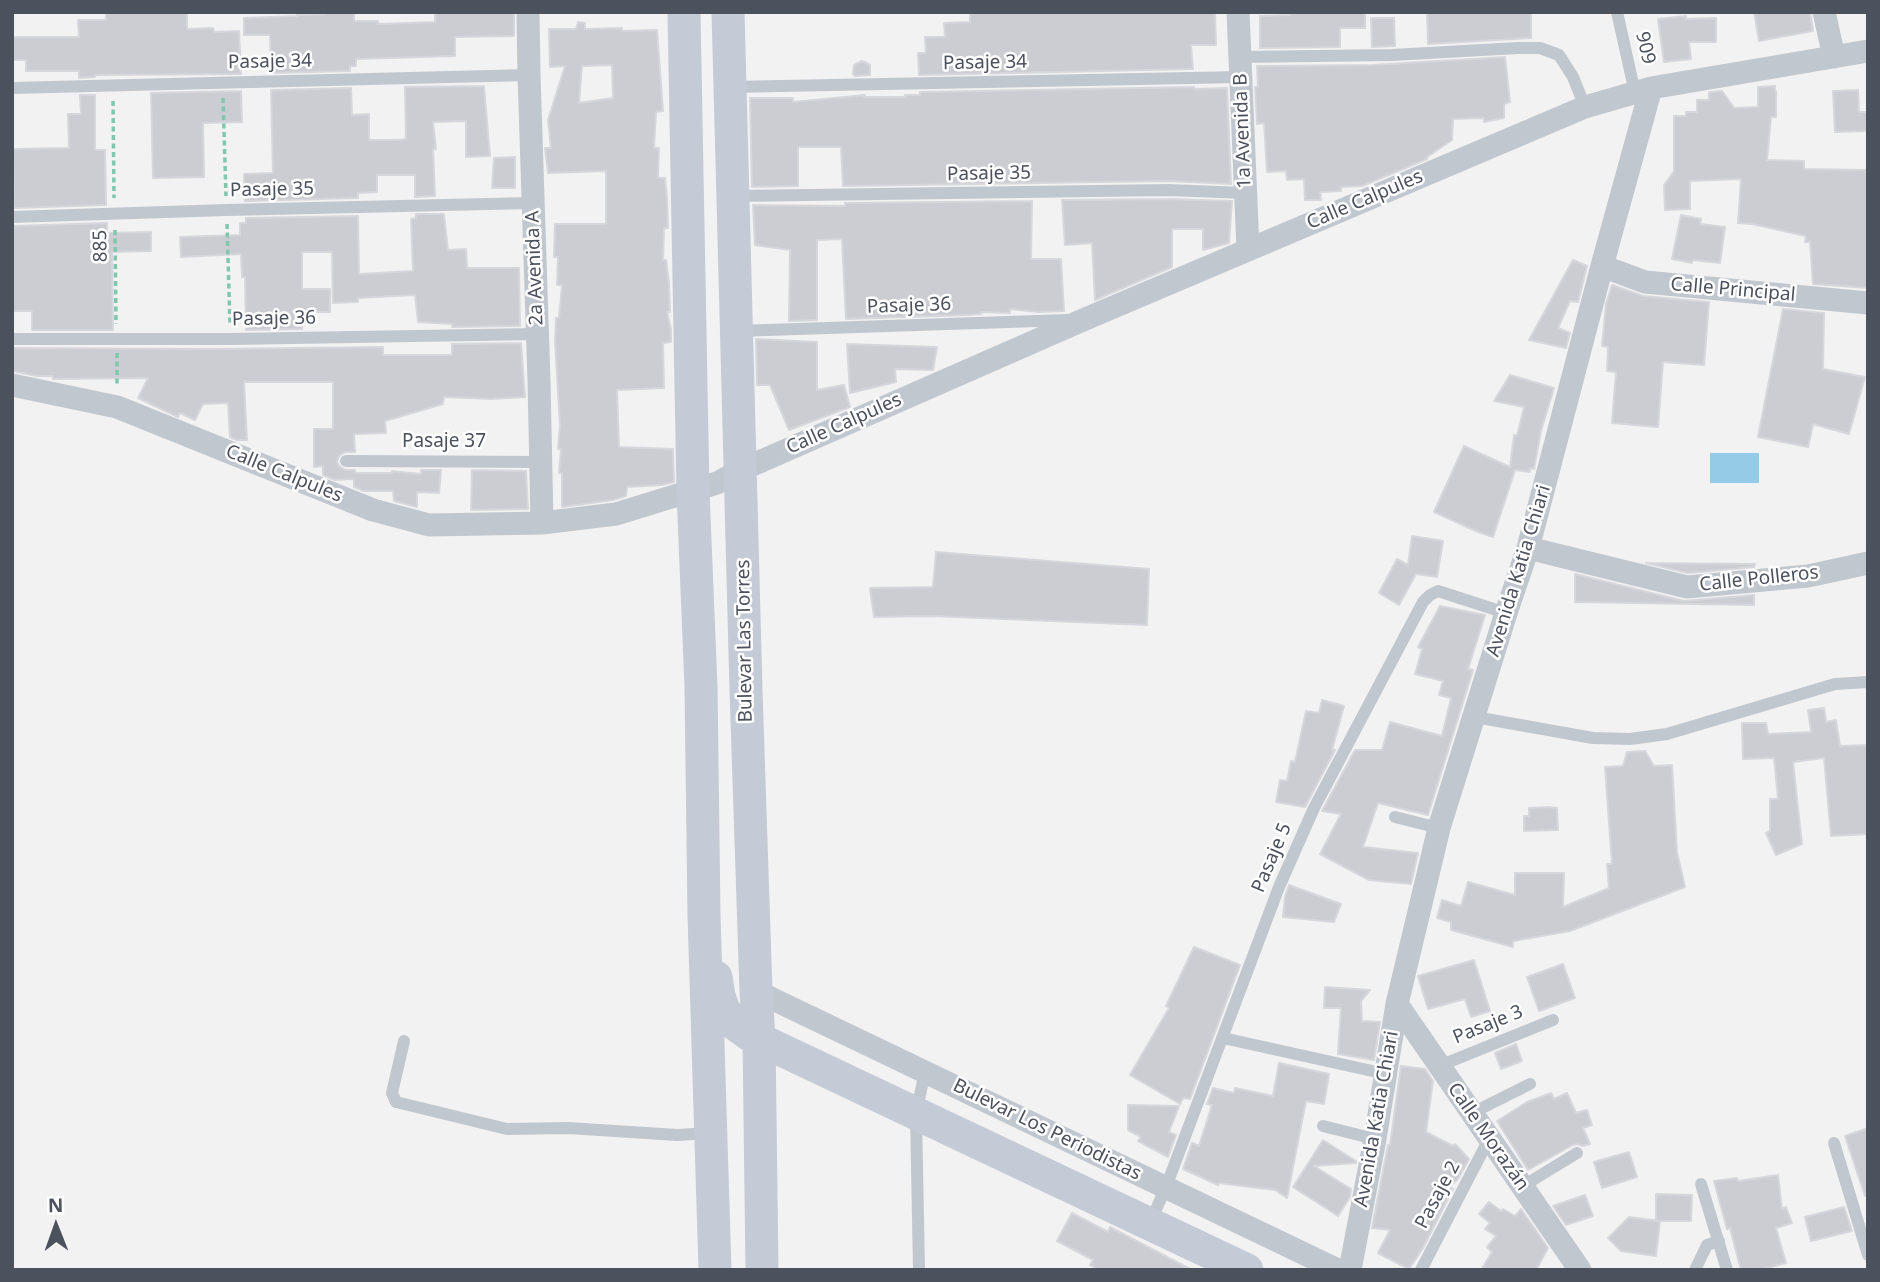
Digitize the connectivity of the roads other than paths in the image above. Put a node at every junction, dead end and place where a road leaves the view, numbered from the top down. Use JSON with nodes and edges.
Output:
{"nodes":[{"id":1,"x":528,"y":12,"type":"edge"},
{"id":2,"x":684,"y":12,"type":"edge"},
{"id":3,"x":728,"y":12,"type":"edge"},
{"id":4,"x":1238,"y":12,"type":"edge"},
{"id":5,"x":1617,"y":12,"type":"edge"},
{"id":6,"x":1824,"y":12,"type":"edge"},
{"id":7,"x":1868,"y":51,"type":"edge"},
{"id":8,"x":1834,"y":57,"type":"junction"},
{"id":9,"x":1240,"y":67,"type":"junction"},
{"id":10,"x":528,"y":75,"type":"junction"},
{"id":11,"x":12,"y":88,"type":"edge"},
{"id":12,"x":730,"y":88,"type":"junction"},
{"id":13,"x":1643,"y":91,"type":"junction"},
{"id":14,"x":1585,"y":107,"type":"junction"},
{"id":15,"x":1245,"y":193,"type":"junction"},
{"id":16,"x":733,"y":196,"type":"junction"},
{"id":17,"x":532,"y":203,"type":"junction"},
{"id":18,"x":12,"y":217,"type":"edge"},
{"id":19,"x":1248,"y":249,"type":"junction"},
{"id":20,"x":1602,"y":266,"type":"junction"},
{"id":21,"x":1868,"y":303,"type":"edge"},
{"id":22,"x":1083,"y":320,"type":"junction"},
{"id":23,"x":737,"y":331,"type":"junction"},
{"id":24,"x":537,"y":334,"type":"junction"},
{"id":25,"x":12,"y":338,"type":"edge"},
{"id":26,"x":12,"y":385,"type":"edge"},
{"id":27,"x":346,"y":461,"type":"dead end"},
{"id":28,"x":541,"y":462,"type":"junction"},
{"id":29,"x":741,"y":470,"type":"junction"},
{"id":30,"x":692,"y":492,"type":"junction"},
{"id":31,"x":542,"y":523,"type":"junction"},
{"id":32,"x":1528,"y":548,"type":"junction"},
{"id":33,"x":1868,"y":563,"type":"edge"},
{"id":34,"x":1506,"y":613,"type":"junction"},
{"id":35,"x":1868,"y":682,"type":"edge"},
{"id":36,"x":701,"y":687,"type":"junction"},
{"id":37,"x":746,"y":690,"type":"junction"},
{"id":38,"x":1475,"y":717,"type":"junction"},
{"id":39,"x":1395,"y":817,"type":"dead end"},
{"id":40,"x":1439,"y":828,"type":"junction"},
{"id":41,"x":704,"y":915,"type":"junction"},
{"id":42,"x":756,"y":991,"type":"junction"},
{"id":43,"x":1397,"y":1004,"type":"junction"},
{"id":44,"x":1553,"y":1020,"type":"dead end"},
{"id":45,"x":1223,"y":1038,"type":"junction"},
{"id":46,"x":760,"y":1039,"type":"junction"},
{"id":47,"x":404,"y":1041,"type":"dead end"},
{"id":48,"x":1439,"y":1066,"type":"junction"},
{"id":49,"x":925,"y":1072,"type":"junction"},
{"id":50,"x":1386,"y":1074,"type":"junction"},
{"id":51,"x":1530,"y":1084,"type":"dead end"},
{"id":52,"x":916,"y":1114,"type":"junction"},
{"id":53,"x":1472,"y":1114,"type":"junction"},
{"id":54,"x":1323,"y":1126,"type":"dead end"},
{"id":55,"x":711,"y":1133,"type":"junction"},
{"id":56,"x":1490,"y":1137,"type":"junction"},
{"id":57,"x":1375,"y":1139,"type":"junction"},
{"id":58,"x":1834,"y":1143,"type":"dead end"},
{"id":59,"x":1577,"y":1153,"type":"dead end"},
{"id":60,"x":1702,"y":1184,"type":"dead end"},
{"id":61,"x":1523,"y":1186,"type":"junction"},
{"id":62,"x":1166,"y":1187,"type":"junction"},
{"id":63,"x":1149,"y":1224,"type":"junction"},
{"id":64,"x":1719,"y":1241,"type":"junction"},
{"id":65,"x":1868,"y":1255,"type":"edge"},
{"id":66,"x":715,"y":1270,"type":"edge"},
{"id":67,"x":762,"y":1270,"type":"edge"},
{"id":68,"x":919,"y":1270,"type":"edge"},
{"id":69,"x":1247,"y":1270,"type":"edge"},
{"id":70,"x":1338,"y":1270,"type":"edge"},
{"id":71,"x":1350,"y":1270,"type":"edge"},
{"id":72,"x":1421,"y":1270,"type":"edge"},
{"id":73,"x":1580,"y":1270,"type":"edge"},
{"id":74,"x":1695,"y":1270,"type":"edge"},
{"id":75,"x":1727,"y":1270,"type":"edge"}],
"edges":[{"from":1,"to":10,"type":"street","name":"2a Avenida A"},
{"from":2,"to":30,"type":"street"},
{"from":3,"to":12,"type":"street","name":"Bulevar Las Torres"},
{"from":4,"to":9,"type":"street","name":"1a Avenida B"},
{"from":5,"to":13,"type":"lane","name":"909"},
{"from":6,"to":8,"type":"street"},
{"from":7,"to":8,"type":"street"},
{"from":8,"to":13,"type":"street"},
{"from":9,"to":12,"type":"lane","name":"Pasaje 34"},
{"from":9,"to":14,"type":"lane","name":"Pasaje 34"},
{"from":9,"to":15,"type":"street","name":"1a Avenida B"},
{"from":10,"to":11,"type":"lane","name":"Pasaje 34"},
{"from":10,"to":17,"type":"street","name":"2a Avenida A"},
{"from":12,"to":16,"type":"street","name":"Bulevar Las Torres"},
{"from":13,"to":14,"type":"street","name":"Calle Calpules"},
{"from":13,"to":20,"type":"street","name":"Avenida Katia Chiari"},
{"from":14,"to":19,"type":"street","name":"Calle Calpules"},
{"from":15,"to":16,"type":"lane","name":"Pasaje 35"},
{"from":15,"to":19,"type":"street","name":"1a Avenida B"},
{"from":16,"to":23,"type":"street","name":"Bulevar Las Torres"},
{"from":17,"to":18,"type":"lane","name":"Pasaje 35"},
{"from":17,"to":24,"type":"street","name":"2a Avenida A"},
{"from":19,"to":22,"type":"street","name":"Calle Calpules"},
{"from":20,"to":21,"type":"street","name":"Calle Principal"},
{"from":20,"to":32,"type":"street","name":"Avenida Katia Chiari"},
{"from":22,"to":23,"type":"lane","name":"Pasaje 36"},
{"from":22,"to":29,"type":"street","name":"Calle Calpules"},
{"from":23,"to":29,"type":"street","name":"Bulevar Las Torres"},
{"from":24,"to":25,"type":"lane","name":"Pasaje 36"},
{"from":24,"to":28,"type":"street","name":"2a Avenida A"},
{"from":26,"to":31,"type":"street","name":"Calle Calpules"},
{"from":27,"to":28,"type":"lane","name":"Pasaje 37"},
{"from":28,"to":31,"type":"street","name":"2a Avenida A"},
{"from":29,"to":30,"type":"street","name":"Calle Calpules"},
{"from":29,"to":37,"type":"street","name":"Bulevar Las Torres"},
{"from":30,"to":31,"type":"street","name":"Calle Calpules"},
{"from":30,"to":36,"type":"street"},
{"from":32,"to":33,"type":"street","name":"Calle Polleros"},
{"from":32,"to":34,"type":"street","name":"Avenida Katia Chiari"},
{"from":34,"to":38,"type":"street","name":"Avenida Katia Chiari"},
{"from":34,"to":45,"type":"lane","name":"Pasaje 5"},
{"from":35,"to":38,"type":"lane"},
{"from":36,"to":37,"type":"street"},
{"from":36,"to":41,"type":"street"},
{"from":37,"to":42,"type":"street","name":"Bulevar Las Torres"},
{"from":38,"to":40,"type":"street","name":"Avenida Katia Chiari"},
{"from":39,"to":40,"type":"lane"},
{"from":40,"to":43,"type":"street","name":"Avenida Katia Chiari"},
{"from":41,"to":46,"type":"street","name":"Bulevar Los Periodistas"},
{"from":41,"to":55,"type":"street"},
{"from":42,"to":46,"type":"street","name":"Bulevar Las Torres"},
{"from":42,"to":49,"type":"street","name":"Bulevar Los Periodistas"},
{"from":43,"to":48,"type":"street","name":"Calle Morazán"},
{"from":43,"to":50,"type":"street","name":"Avenida Katia Chiari"},
{"from":44,"to":48,"type":"lane","name":"Pasaje 3"},
{"from":45,"to":50,"type":"lane"},
{"from":45,"to":62,"type":"lane","name":"Pasaje 5"},
{"from":46,"to":52,"type":"street","name":"Bulevar Los Periodistas"},
{"from":46,"to":67,"type":"street","name":"Bulevar Las Torres"},
{"from":47,"to":55,"type":"lane"},
{"from":48,"to":53,"type":"street","name":"Calle Morazán"},
{"from":49,"to":52,"type":"lane"},
{"from":49,"to":62,"type":"street","name":"Bulevar Los Periodistas"},
{"from":50,"to":57,"type":"street","name":"Avenida Katia Chiari"},
{"from":51,"to":53,"type":"lane"},
{"from":52,"to":63,"type":"street","name":"Bulevar Los Periodistas"},
{"from":52,"to":68,"type":"lane"},
{"from":53,"to":56,"type":"street","name":"Calle Morazán"},
{"from":54,"to":57,"type":"lane"},
{"from":55,"to":66,"type":"street"},
{"from":56,"to":61,"type":"street","name":"Calle Morazán"},
{"from":56,"to":72,"type":"lane","name":"Pasaje 2"},
{"from":57,"to":71,"type":"street","name":"Avenida Katia Chiari"},
{"from":58,"to":65,"type":"lane"},
{"from":59,"to":61,"type":"lane"},
{"from":60,"to":64,"type":"lane"},
{"from":61,"to":73,"type":"street","name":"Calle Morazán"},
{"from":62,"to":63,"type":"lane","name":"Pasaje 5"},
{"from":62,"to":70,"type":"street","name":"Bulevar Los Periodistas"},
{"from":63,"to":69,"type":"street","name":"Bulevar Los Periodistas"},
{"from":64,"to":74,"type":"lane"},
{"from":64,"to":75,"type":"lane"}]}
